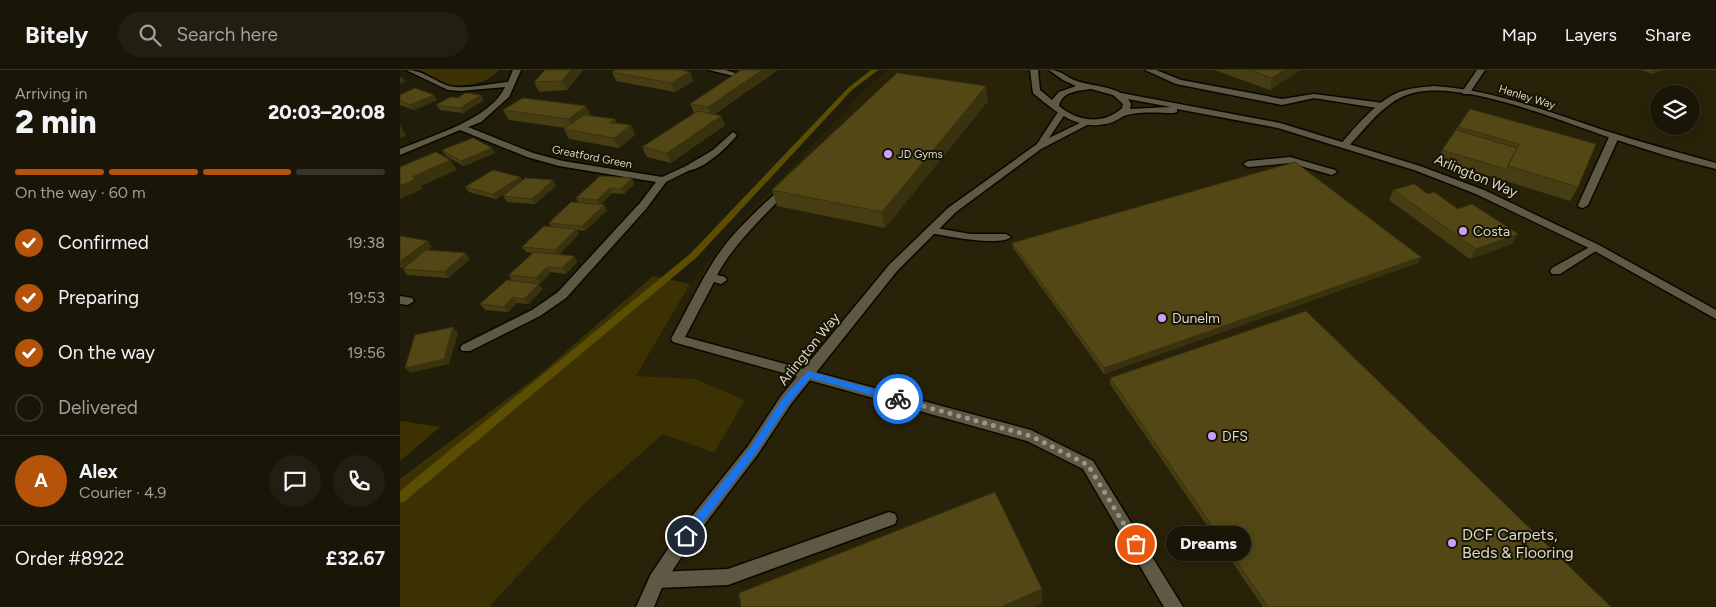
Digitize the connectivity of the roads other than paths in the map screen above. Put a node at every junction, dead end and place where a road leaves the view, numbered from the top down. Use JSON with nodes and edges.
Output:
{"nodes":[{"id":1,"x":410,"y":70,"type":"edge"},
{"id":2,"x":517,"y":70,"type":"edge"},
{"id":3,"x":713,"y":70,"type":"edge"},
{"id":4,"x":1034,"y":70,"type":"edge"},
{"id":5,"x":1053,"y":70,"type":"edge"},
{"id":6,"x":1149,"y":70,"type":"edge"},
{"id":7,"x":1481,"y":70,"type":"edge"},
{"id":8,"x":742,"y":72,"type":"edge"},
{"id":9,"x":730,"y":80,"type":"edge"},
{"id":10,"x":510,"y":84,"type":"junction"},
{"id":11,"x":1089,"y":87,"type":"junction"},
{"id":12,"x":1466,"y":92,"type":"junction"},
{"id":13,"x":1120,"y":95,"type":"junction"},
{"id":14,"x":1383,"y":106,"type":"junction"},
{"id":15,"x":1058,"y":111,"type":"junction"},
{"id":16,"x":1206,"y":112,"type":"junction"},
{"id":17,"x":1122,"y":113,"type":"junction"},
{"id":18,"x":1089,"y":122,"type":"junction"},
{"id":19,"x":462,"y":128,"type":"junction"},
{"id":20,"x":733,"y":135,"type":"dead end"},
{"id":21,"x":1614,"y":136,"type":"junction"},
{"id":22,"x":1345,"y":145,"type":"junction"},
{"id":23,"x":1038,"y":147,"type":"junction"},
{"id":24,"x":400,"y":152,"type":"edge"},
{"id":25,"x":1248,"y":164,"type":"dead end"},
{"id":26,"x":1716,"y":166,"type":"edge"},
{"id":27,"x":1332,"y":172,"type":"dead end"},
{"id":28,"x":797,"y":178,"type":"edge"},
{"id":29,"x":663,"y":180,"type":"junction"},
{"id":30,"x":1583,"y":205,"type":"dead end"},
{"id":31,"x":931,"y":230,"type":"junction"},
{"id":32,"x":1006,"y":237,"type":"dead end"},
{"id":33,"x":1595,"y":247,"type":"junction"},
{"id":34,"x":1556,"y":271,"type":"dead end"},
{"id":35,"x":1716,"y":315,"type":"edge"},
{"id":36,"x":466,"y":348,"type":"dead end"},
{"id":37,"x":808,"y":374,"type":"junction"},
{"id":38,"x":889,"y":519,"type":"dead end"},
{"id":39,"x":657,"y":580,"type":"junction"},
{"id":40,"x":645,"y":607,"type":"edge"},
{"id":41,"x":1174,"y":607,"type":"edge"}],
"edges":[{"from":1,"to":10,"type":"street"},
{"from":2,"to":10,"type":"street"},
{"from":3,"to":8,"type":"street"},
{"from":4,"to":15,"type":"street","name":"Arlington Way"},
{"from":5,"to":11,"type":"street","name":"Arlington Way"},
{"from":6,"to":14,"type":"street"},
{"from":7,"to":12,"type":"street"},
{"from":8,"to":9,"type":"street"},
{"from":10,"to":19,"type":"street"},
{"from":11,"to":13,"type":"street","name":"Arlington Way"},
{"from":11,"to":15,"type":"street","name":"Arlington Way"},
{"from":12,"to":14,"type":"street","name":"Henley Way"},
{"from":12,"to":21,"type":"street","name":"Henley Way"},
{"from":13,"to":16,"type":"street","name":"Arlington Way"},
{"from":13,"to":17,"type":"street"},
{"from":14,"to":22,"type":"street","name":"Henley Way"},
{"from":15,"to":18,"type":"street","name":"Arlington Way"},
{"from":15,"to":23,"type":"street","name":"Arlington Way"},
{"from":16,"to":17,"type":"street","name":"Arlington Way"},
{"from":16,"to":22,"type":"street","name":"Arlington Way"},
{"from":17,"to":18,"type":"street","name":"Arlington Way"},
{"from":18,"to":23,"type":"street","name":"Arlington Way"},
{"from":19,"to":24,"type":"street"},
{"from":19,"to":29,"type":"street","name":"Greatford Green"},
{"from":20,"to":29,"type":"street"},
{"from":21,"to":26,"type":"street","name":"Henley Way"},
{"from":21,"to":30,"type":"street"},
{"from":22,"to":33,"type":"street","name":"Arlington Way"},
{"from":23,"to":31,"type":"street","name":"Arlington Way"},
{"from":25,"to":27,"type":"street"},
{"from":28,"to":37,"type":"street"},
{"from":29,"to":36,"type":"street"},
{"from":31,"to":32,"type":"street"},
{"from":31,"to":37,"type":"street","name":"Arlington Way"},
{"from":33,"to":34,"type":"street"},
{"from":33,"to":35,"type":"street","name":"Arlington Way"},
{"from":37,"to":39,"type":"street","name":"Arlington Way"},
{"from":37,"to":41,"type":"street"},
{"from":38,"to":39,"type":"street"},
{"from":39,"to":40,"type":"street","name":"Arlington Way"}]}
